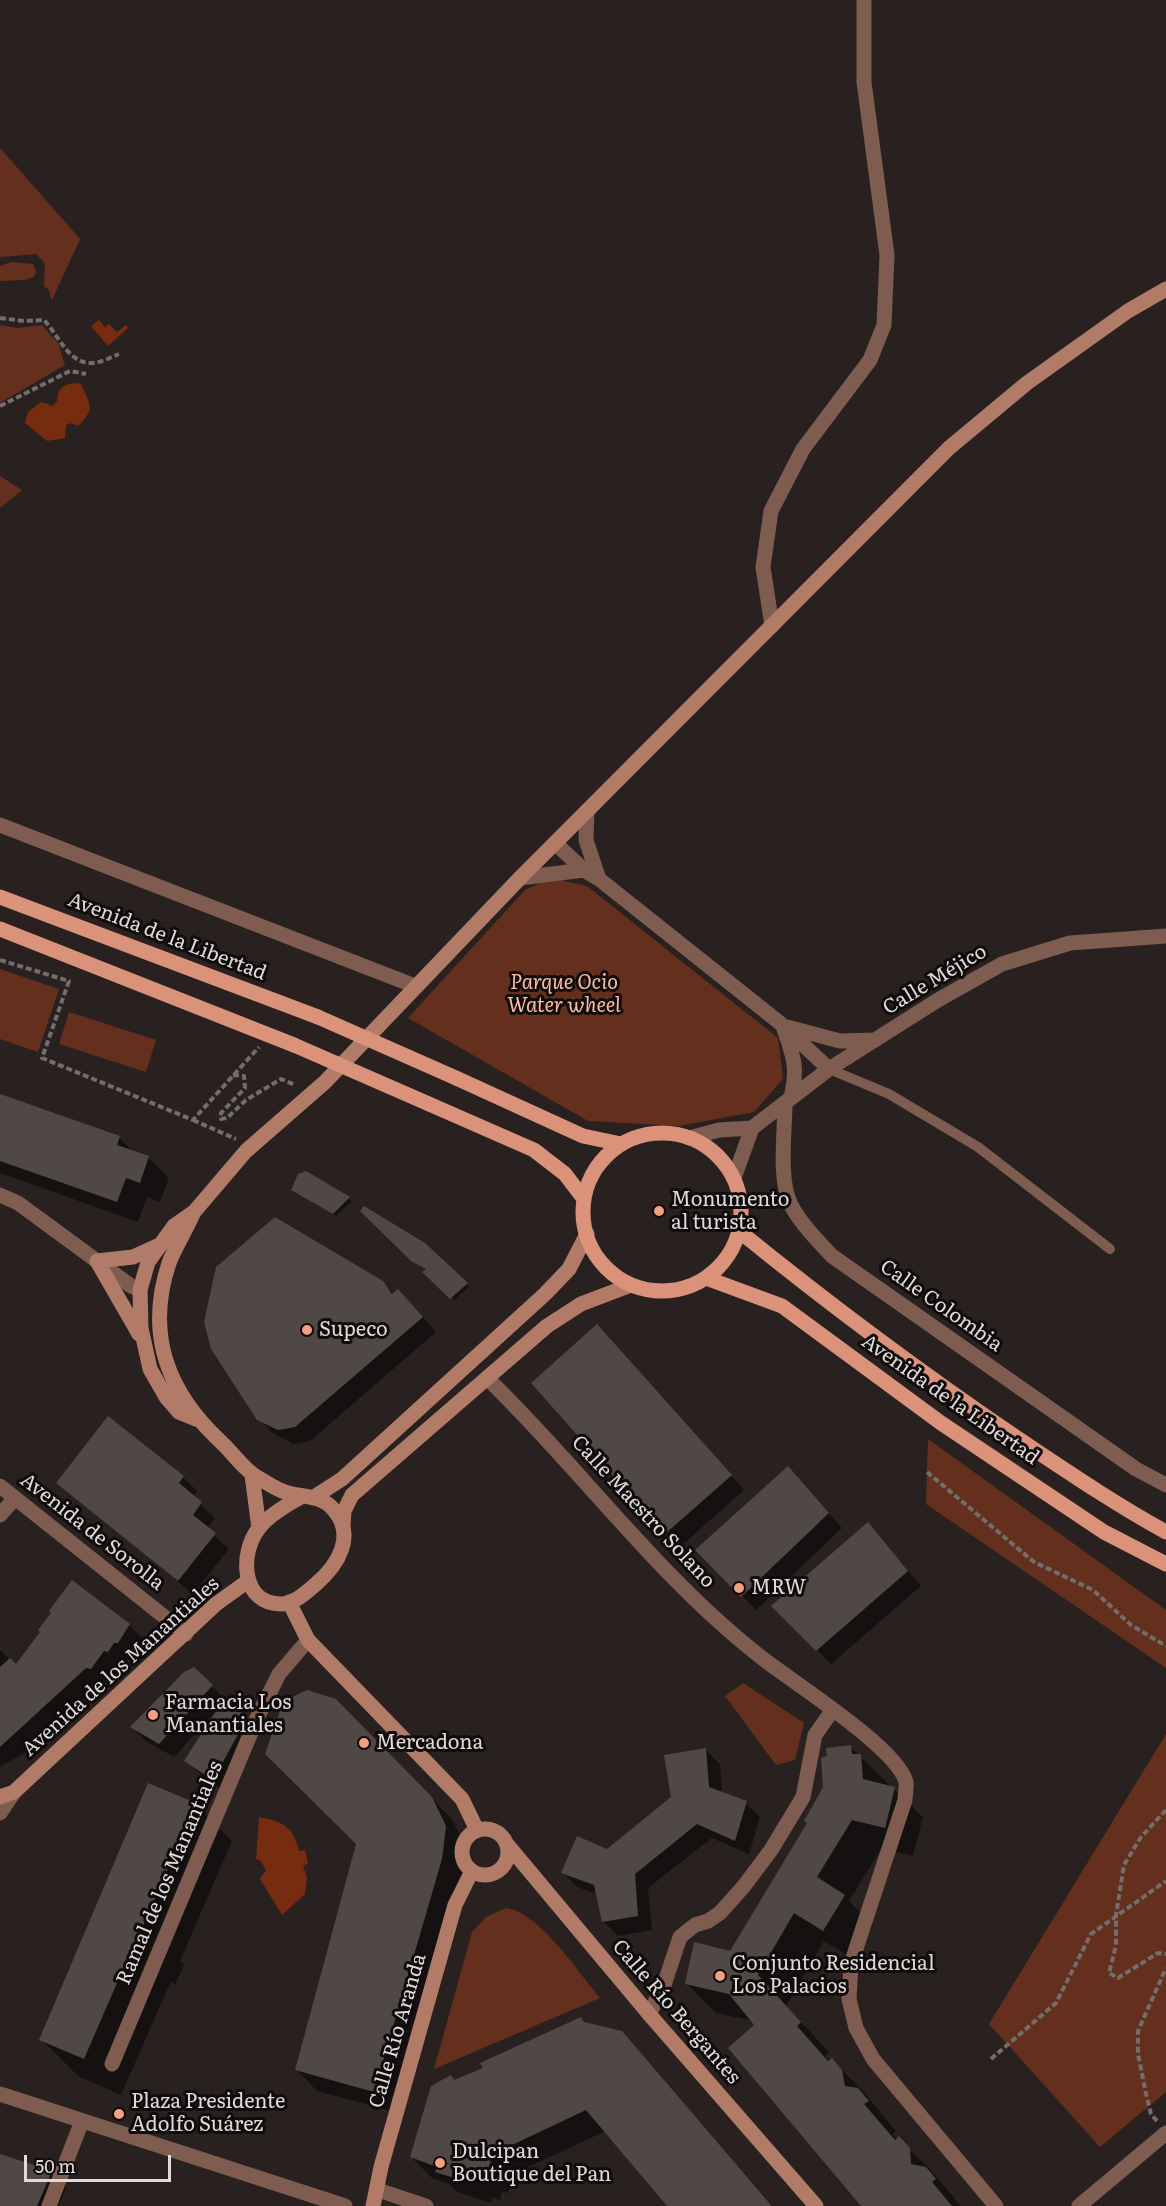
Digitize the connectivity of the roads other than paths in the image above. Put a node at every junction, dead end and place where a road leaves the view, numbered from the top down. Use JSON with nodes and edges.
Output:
{"nodes":[{"id":1,"x":864,"y":0,"type":"edge"},
{"id":2,"x":1166,"y":289,"type":"edge"},
{"id":3,"x":772,"y":626,"type":"junction"},
{"id":4,"x":587,"y":811,"type":"junction"},
{"id":5,"x":0,"y":825,"type":"edge"},
{"id":6,"x":555,"y":843,"type":"junction"},
{"id":7,"x":584,"y":870,"type":"junction"},
{"id":8,"x":520,"y":878,"type":"junction"},
{"id":9,"x":599,"y":879,"type":"junction"},
{"id":10,"x":0,"y":897,"type":"edge"},
{"id":11,"x":0,"y":929,"type":"edge"},
{"id":12,"x":1166,"y":936,"type":"edge"},
{"id":13,"x":415,"y":986,"type":"junction"},
{"id":14,"x":783,"y":1026,"type":"junction"},
{"id":15,"x":875,"y":1040,"type":"junction"},
{"id":16,"x":830,"y":1069,"type":"junction"},
{"id":17,"x":788,"y":1101,"type":"junction"},
{"id":18,"x":752,"y":1128,"type":"junction"},
{"id":19,"x":689,"y":1138,"type":"junction"},
{"id":20,"x":621,"y":1144,"type":"junction"},
{"id":21,"x":734,"y":1178,"type":"junction"},
{"id":22,"x":0,"y":1195,"type":"edge"},
{"id":23,"x":584,"y":1199,"type":"junction"},
{"id":24,"x":194,"y":1212,"type":"junction"},
{"id":25,"x":739,"y":1231,"type":"junction"},
{"id":26,"x":587,"y":1234,"type":"junction"},
{"id":27,"x":160,"y":1245,"type":"junction"},
{"id":28,"x":1110,"y":1249,"type":"dead end"},
{"id":29,"x":174,"y":1253,"type":"junction"},
{"id":30,"x":97,"y":1261,"type":"junction"},
{"id":31,"x":706,"y":1278,"type":"junction"},
{"id":32,"x":631,"y":1285,"type":"junction"},
{"id":33,"x":140,"y":1290,"type":"junction"},
{"id":34,"x":144,"y":1345,"type":"junction"},
{"id":35,"x":488,"y":1378,"type":"junction"},
{"id":36,"x":172,"y":1379,"type":"junction"},
{"id":37,"x":196,"y":1419,"type":"junction"},
{"id":38,"x":252,"y":1475,"type":"junction"},
{"id":39,"x":1166,"y":1485,"type":"edge"},
{"id":40,"x":0,"y":1486,"type":"edge"},
{"id":41,"x":308,"y":1496,"type":"junction"},
{"id":42,"x":15,"y":1497,"type":"junction"},
{"id":43,"x":0,"y":1515,"type":"edge"},
{"id":44,"x":343,"y":1526,"type":"junction"},
{"id":45,"x":259,"y":1528,"type":"junction"},
{"id":46,"x":1166,"y":1532,"type":"edge"},
{"id":47,"x":1166,"y":1564,"type":"edge"},
{"id":48,"x":248,"y":1581,"type":"junction"},
{"id":49,"x":290,"y":1602,"type":"junction"},
{"id":50,"x":186,"y":1634,"type":"junction"},
{"id":51,"x":308,"y":1640,"type":"junction"},
{"id":52,"x":832,"y":1711,"type":"junction"},
{"id":53,"x":7,"y":1795,"type":"edge"},
{"id":54,"x":0,"y":1812,"type":"edge"},
{"id":55,"x":477,"y":1830,"type":"junction"},
{"id":56,"x":506,"y":1843,"type":"junction"},
{"id":57,"x":472,"y":1871,"type":"junction"},
{"id":58,"x":649,"y":2014,"type":"junction"},
{"id":59,"x":112,"y":2064,"type":"dead end"},
{"id":60,"x":0,"y":2094,"type":"edge"},
{"id":61,"x":82,"y":2121,"type":"junction"},
{"id":62,"x":1162,"y":2128,"type":"edge"},
{"id":63,"x":378,"y":2190,"type":"junction"},
{"id":64,"x":49,"y":2206,"type":"edge"},
{"id":65,"x":345,"y":2206,"type":"edge"},
{"id":66,"x":373,"y":2206,"type":"edge"},
{"id":67,"x":426,"y":2206,"type":"edge"},
{"id":68,"x":816,"y":2206,"type":"edge"},
{"id":69,"x":996,"y":2206,"type":"edge"},
{"id":70,"x":1079,"y":2206,"type":"edge"}],
"edges":[{"from":1,"to":3,"type":"street"},
{"from":2,"to":3,"type":"main road"},
{"from":3,"to":4,"type":"main road"},
{"from":4,"to":6,"type":"main road"},
{"from":4,"to":9,"type":"street"},
{"from":5,"to":13,"type":"street"},
{"from":6,"to":7,"type":"street"},
{"from":6,"to":8,"type":"main road"},
{"from":7,"to":8,"type":"street"},
{"from":7,"to":9,"type":"street"},
{"from":8,"to":13,"type":"main road"},
{"from":9,"to":14,"type":"street"},
{"from":10,"to":20,"type":"main road","name":"Avenida de la Libertad","bridge":true},
{"from":11,"to":23,"type":"main road","bridge":true},
{"from":12,"to":15,"type":"street","name":"Calle Méjico"},
{"from":13,"to":24,"type":"main road"},
{"from":14,"to":15,"type":"street"},
{"from":14,"to":16,"type":"street"},
{"from":14,"to":17,"type":"street","name":"Calle Colombia"},
{"from":15,"to":16,"type":"street","name":"Calle Méjico"},
{"from":16,"to":17,"type":"street","name":"Calle Méjico"},
{"from":16,"to":28,"type":"lane"},
{"from":17,"to":18,"type":"street","name":"Calle Méjico"},
{"from":17,"to":39,"type":"street","name":"Calle Colombia"},
{"from":18,"to":19,"type":"street"},
{"from":18,"to":21,"type":"street"},
{"from":19,"to":20,"type":"main road"},
{"from":19,"to":21,"type":"main road"},
{"from":20,"to":23,"type":"main road"},
{"from":21,"to":25,"type":"main road"},
{"from":22,"to":30,"type":"street"},
{"from":23,"to":26,"type":"main road"},
{"from":24,"to":27,"type":"main road"},
{"from":24,"to":29,"type":"main road"},
{"from":25,"to":31,"type":"main road"},
{"from":25,"to":46,"type":"main road","name":"Avenida de la Libertad"},
{"from":26,"to":32,"type":"main road"},
{"from":26,"to":41,"type":"main road"},
{"from":27,"to":30,"type":"main road"},
{"from":27,"to":33,"type":"main road"},
{"from":29,"to":33,"type":"main road"},
{"from":29,"to":36,"type":"main road"},
{"from":30,"to":33,"type":"street"},
{"from":30,"to":34,"type":"main road"},
{"from":31,"to":32,"type":"main road"},
{"from":31,"to":47,"type":"main road","name":"Avenida de la Libertad"},
{"from":32,"to":35,"type":"main road"},
{"from":33,"to":34,"type":"main road"},
{"from":33,"to":36,"type":"main road"},
{"from":34,"to":37,"type":"main road"},
{"from":35,"to":44,"type":"main road"},
{"from":35,"to":52,"type":"street","name":"Calle Maestro Solano"},
{"from":36,"to":37,"type":"main road"},
{"from":37,"to":38,"type":"main road"},
{"from":38,"to":41,"type":"main road"},
{"from":38,"to":45,"type":"main road"},
{"from":40,"to":42,"type":"street","name":"Avenida de Sorolla"},
{"from":41,"to":44,"type":"main road"},
{"from":41,"to":45,"type":"main road"},
{"from":42,"to":43,"type":"street"},
{"from":42,"to":50,"type":"street","name":"Avenida de Sorolla"},
{"from":44,"to":49,"type":"main road"},
{"from":45,"to":48,"type":"main road"},
{"from":48,"to":49,"type":"main road"},
{"from":48,"to":50,"type":"main road","name":"Avenida de los Manantiales"},
{"from":49,"to":51,"type":"main road"},
{"from":50,"to":53,"type":"main road","name":"Avenida de los Manantiales"},
{"from":51,"to":55,"type":"main road"},
{"from":51,"to":59,"type":"street","name":"Ramal de los Manantiales"},
{"from":52,"to":58,"type":"street"},
{"from":52,"to":69,"type":"street","name":"Calle Maestro Solano"},
{"from":53,"to":54,"type":"street","name":"Avenida de los Manantiales"},
{"from":55,"to":56,"type":"main road"},
{"from":55,"to":57,"type":"main road"},
{"from":56,"to":57,"type":"main road"},
{"from":56,"to":58,"type":"main road","name":"Calle Río Bergantes"},
{"from":57,"to":63,"type":"main road","name":"Calle Río Aranda"},
{"from":58,"to":68,"type":"main road","name":"Calle Río Bergantes"},
{"from":60,"to":61,"type":"street"},
{"from":61,"to":64,"type":"street"},
{"from":61,"to":65,"type":"street"},
{"from":62,"to":70,"type":"street"},
{"from":63,"to":66,"type":"main road","name":"Calle Río Aranda"},
{"from":63,"to":67,"type":"street"}]}
